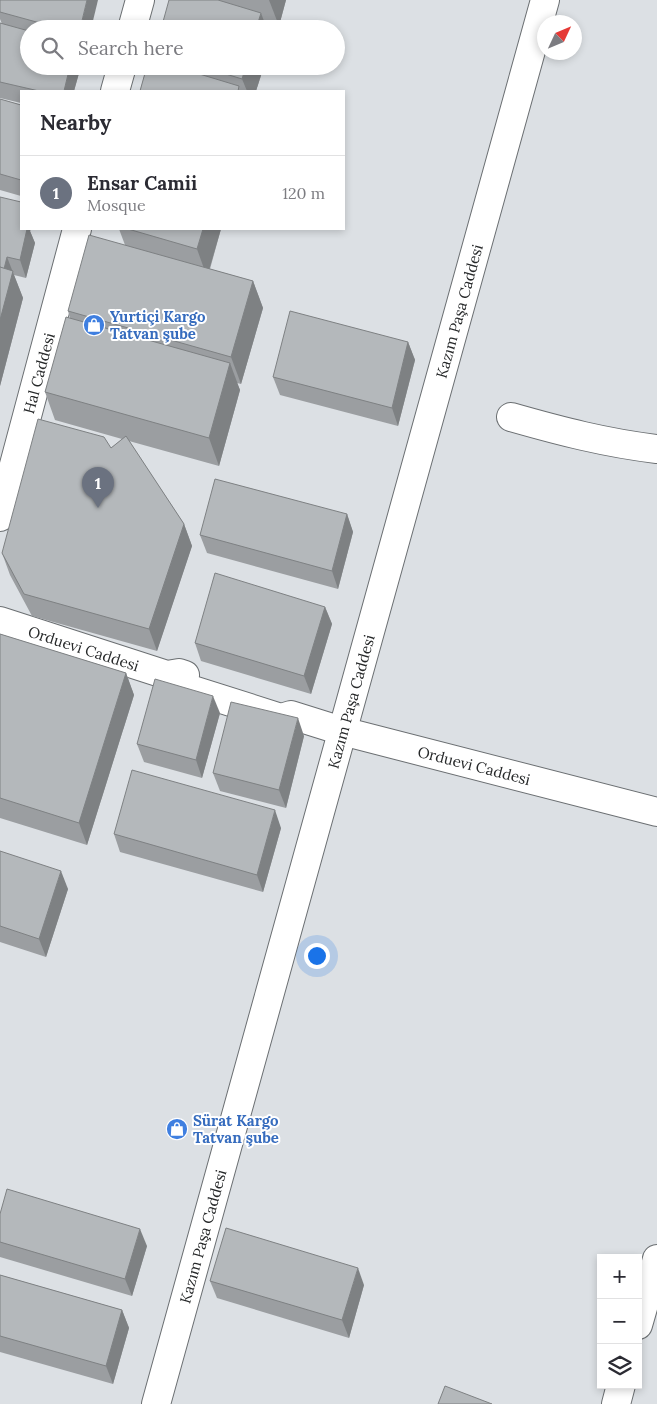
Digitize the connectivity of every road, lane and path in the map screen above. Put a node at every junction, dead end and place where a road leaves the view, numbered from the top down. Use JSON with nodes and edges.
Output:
{"nodes":[{"id":1,"x":140,"y":0,"type":"edge"},
{"id":2,"x":545,"y":0,"type":"edge"},
{"id":3,"x":134,"y":20,"type":"edge"},
{"id":4,"x":119,"y":75,"type":"edge"},
{"id":5,"x":115,"y":90,"type":"edge"},
{"id":6,"x":77,"y":230,"type":"edge"},
{"id":7,"x":511,"y":417,"type":"dead end"},
{"id":8,"x":657,"y":450,"type":"edge"},
{"id":9,"x":0,"y":517,"type":"edge"},
{"id":10,"x":0,"y":621,"type":"edge"},
{"id":11,"x":342,"y":731,"type":"junction"},
{"id":12,"x":657,"y":812,"type":"edge"},
{"id":13,"x":657,"y":1259,"type":"edge"},
{"id":14,"x":642,"y":1311,"type":"edge"},
{"id":15,"x":620,"y":1389,"type":"edge"},
{"id":16,"x":156,"y":1404,"type":"edge"},
{"id":17,"x":616,"y":1404,"type":"edge"}],
"edges":[{"from":1,"to":3,"type":"street"},
{"from":2,"to":11,"type":"street","name":"Kazım Paşa Caddesi"},
{"from":4,"to":5,"type":"street"},
{"from":6,"to":9,"type":"street","name":"Hal Caddesi"},
{"from":7,"to":8,"type":"street"},
{"from":10,"to":11,"type":"street","name":"Orduevi Caddesi"},
{"from":11,"to":12,"type":"street","name":"Orduevi Caddesi"},
{"from":11,"to":16,"type":"street","name":"Kazım Paşa Caddesi"},
{"from":13,"to":14,"type":"street"},
{"from":15,"to":17,"type":"street"}]}
